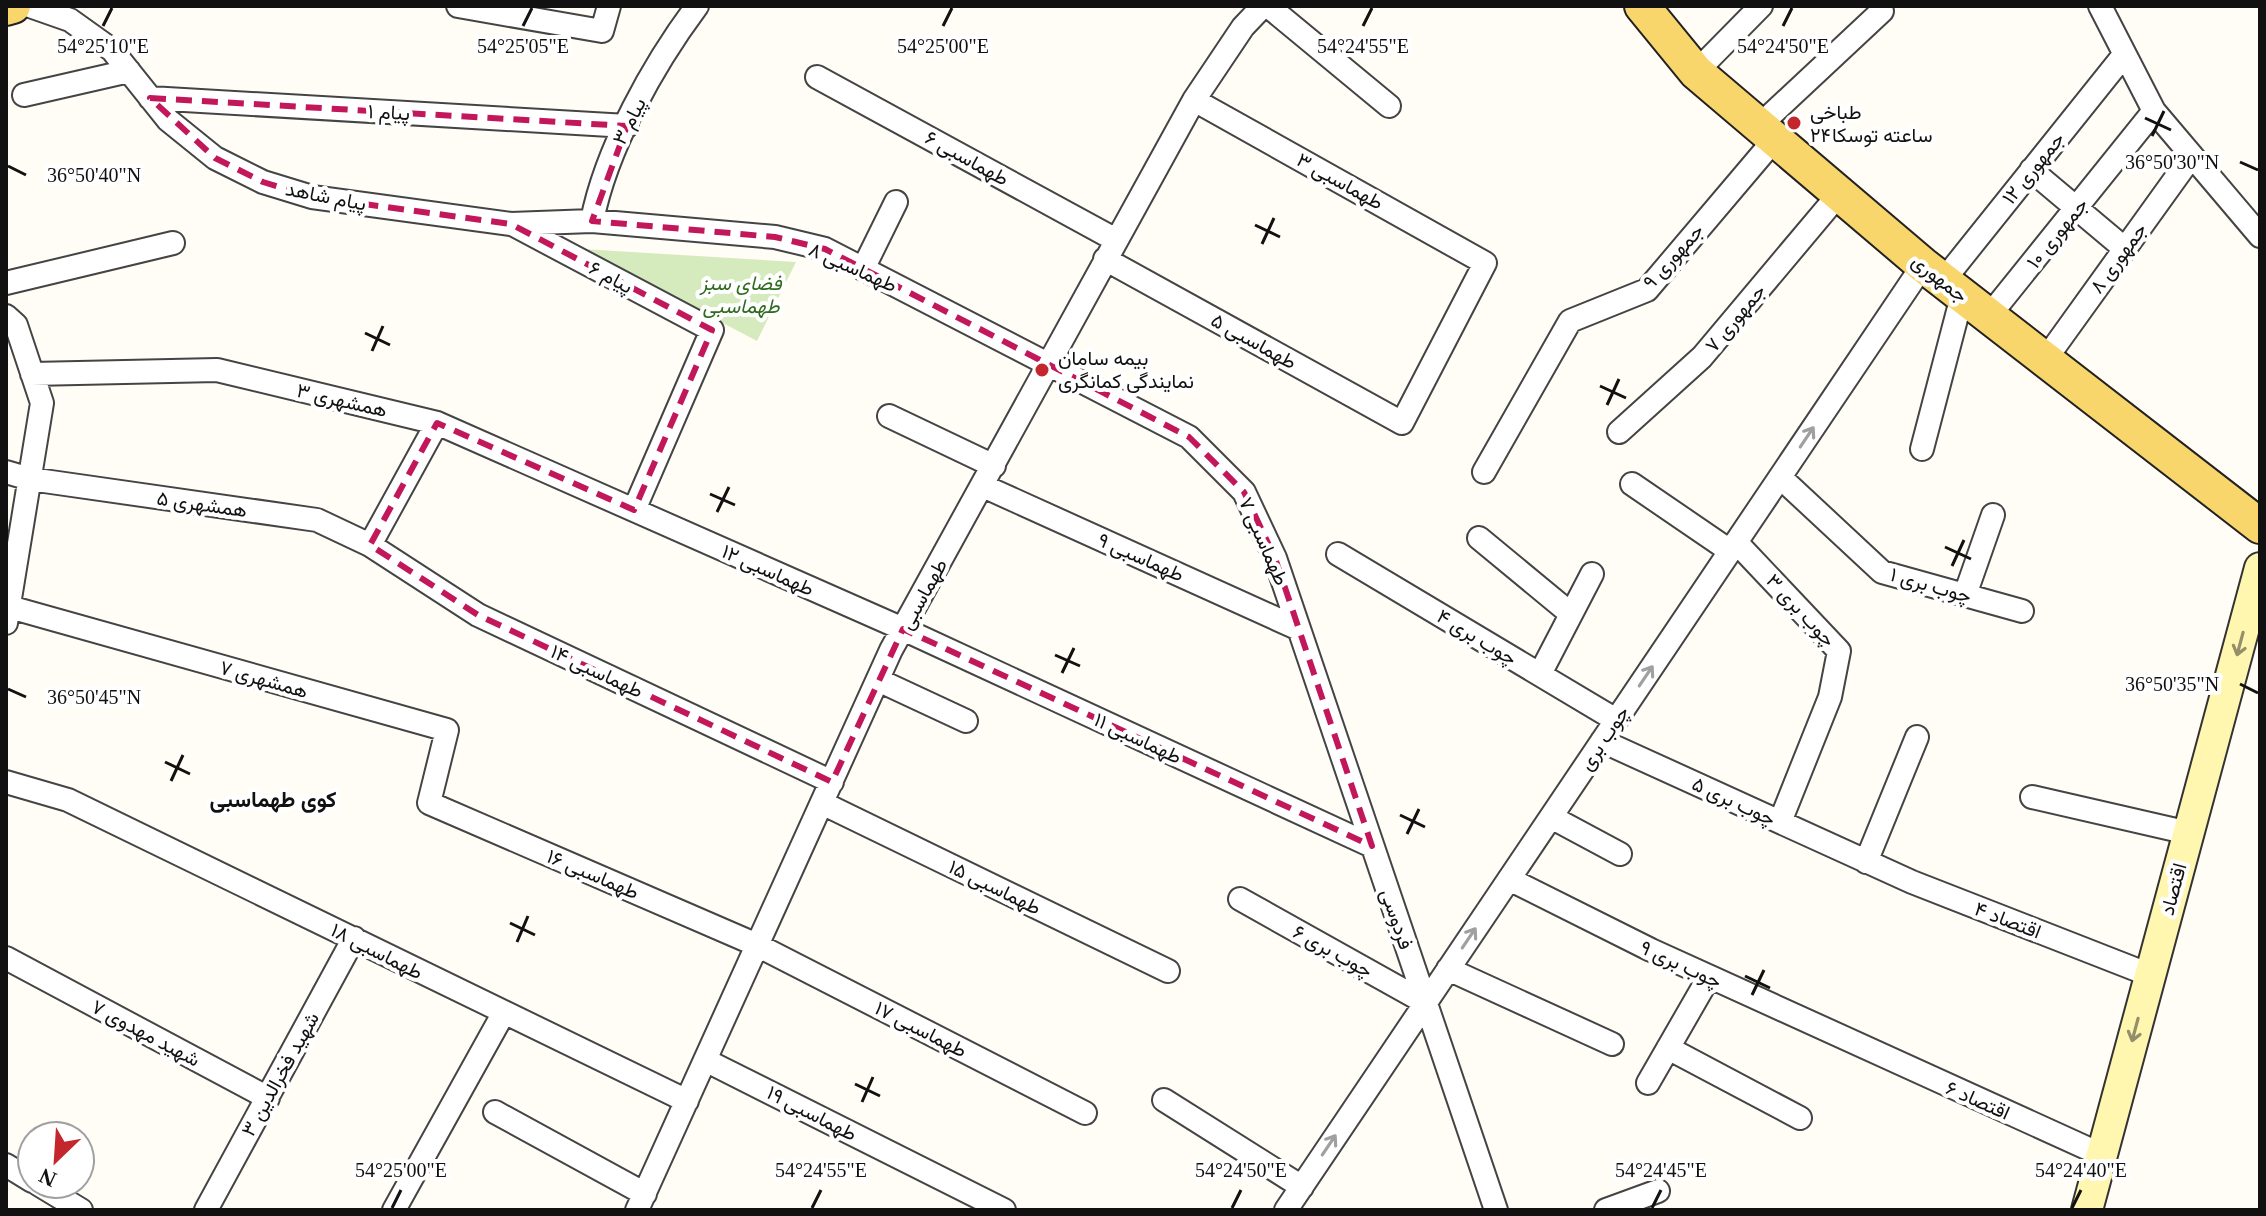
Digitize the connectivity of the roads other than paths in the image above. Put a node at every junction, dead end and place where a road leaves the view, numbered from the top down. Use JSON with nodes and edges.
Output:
{"nodes":[{"id":1,"x":13,"y":6,"type":"edge"},
{"id":2,"x":30,"y":6,"type":"edge"},
{"id":3,"x":458,"y":6,"type":"edge"},
{"id":4,"x":609,"y":6,"type":"edge"},
{"id":5,"x":697,"y":6,"type":"edge"},
{"id":6,"x":1265,"y":6,"type":"edge"},
{"id":7,"x":1642,"y":6,"type":"edge"},
{"id":8,"x":1761,"y":6,"type":"edge"},
{"id":9,"x":2100,"y":6,"type":"edge"},
{"id":10,"x":6,"y":8,"type":"edge"},
{"id":11,"x":1882,"y":11,"type":"dead end"},
{"id":12,"x":2124,"y":55,"type":"junction"},
{"id":13,"x":129,"y":71,"type":"junction"},
{"id":14,"x":1696,"y":72,"type":"junction"},
{"id":15,"x":817,"y":77,"type":"dead end"},
{"id":16,"x":24,"y":95,"type":"dead end"},
{"id":17,"x":150,"y":98,"type":"junction"},
{"id":18,"x":1194,"y":100,"type":"junction"},
{"id":19,"x":1389,"y":106,"type":"dead end"},
{"id":20,"x":2154,"y":111,"type":"junction"},
{"id":21,"x":627,"y":126,"type":"junction"},
{"id":22,"x":1767,"y":132,"type":"junction"},
{"id":23,"x":2191,"y":157,"type":"junction"},
{"id":24,"x":2031,"y":170,"type":"junction"},
{"id":25,"x":1839,"y":194,"type":"junction"},
{"id":26,"x":896,"y":202,"type":"dead end"},
{"id":27,"x":2076,"y":208,"type":"junction"},
{"id":28,"x":592,"y":221,"type":"junction"},
{"id":29,"x":511,"y":224,"type":"junction"},
{"id":30,"x":2260,"y":236,"type":"edge"},
{"id":31,"x":173,"y":243,"type":"dead end"},
{"id":32,"x":1110,"y":249,"type":"junction"},
{"id":33,"x":2125,"y":249,"type":"junction"},
{"id":34,"x":863,"y":269,"type":"junction"},
{"id":35,"x":1943,"y":280,"type":"junction"},
{"id":36,"x":6,"y":283,"type":"edge"},
{"id":37,"x":6,"y":316,"type":"edge"},
{"id":38,"x":1989,"y":316,"type":"junction"},
{"id":39,"x":2045,"y":360,"type":"junction"},
{"id":40,"x":1050,"y":365,"type":"junction"},
{"id":41,"x":32,"y":374,"type":"junction"},
{"id":42,"x":889,"y":416,"type":"dead end"},
{"id":43,"x":437,"y":423,"type":"junction"},
{"id":44,"x":1402,"y":423,"type":"joint"},
{"id":45,"x":1619,"y":432,"type":"dead end"},
{"id":46,"x":1922,"y":449,"type":"dead end"},
{"id":47,"x":6,"y":472,"type":"edge"},
{"id":48,"x":1484,"y":472,"type":"dead end"},
{"id":49,"x":988,"y":476,"type":"junction"},
{"id":50,"x":1780,"y":477,"type":"junction"},
{"id":51,"x":30,"y":479,"type":"junction"},
{"id":52,"x":1632,"y":484,"type":"dead end"},
{"id":53,"x":634,"y":510,"type":"junction"},
{"id":54,"x":1993,"y":515,"type":"dead end"},
{"id":55,"x":2260,"y":526,"type":"edge"},
{"id":56,"x":1479,"y":538,"type":"dead end"},
{"id":57,"x":370,"y":545,"type":"junction"},
{"id":58,"x":1733,"y":547,"type":"junction"},
{"id":59,"x":1338,"y":554,"type":"dead end"},
{"id":60,"x":2260,"y":568,"type":"edge"},
{"id":61,"x":1592,"y":574,"type":"dead end"},
{"id":62,"x":1965,"y":595,"type":"junction"},
{"id":63,"x":2022,"y":611,"type":"dead end"},
{"id":64,"x":7,"y":612,"type":"edge"},
{"id":65,"x":1571,"y":614,"type":"junction"},
{"id":66,"x":903,"y":629,"type":"junction"},
{"id":67,"x":1299,"y":629,"type":"junction"},
{"id":68,"x":1540,"y":674,"type":"junction"},
{"id":69,"x":878,"y":680,"type":"junction"},
{"id":70,"x":1616,"y":720,"type":"junction"},
{"id":71,"x":966,"y":721,"type":"dead end"},
{"id":72,"x":1917,"y":737,"type":"dead end"},
{"id":73,"x":1602,"y":741,"type":"junction"},
{"id":74,"x":6,"y":782,"type":"edge"},
{"id":75,"x":832,"y":782,"type":"junction"},
{"id":76,"x":2032,"y":797,"type":"dead end"},
{"id":77,"x":429,"y":803,"type":"joint"},
{"id":78,"x":822,"y":803,"type":"junction"},
{"id":79,"x":1551,"y":817,"type":"junction"},
{"id":80,"x":1780,"y":822,"type":"junction"},
{"id":81,"x":2189,"y":833,"type":"junction"},
{"id":82,"x":1372,"y":846,"type":"junction"},
{"id":83,"x":1620,"y":854,"type":"dead end"},
{"id":84,"x":1866,"y":862,"type":"junction"},
{"id":85,"x":1509,"y":879,"type":"junction"},
{"id":86,"x":1240,"y":899,"type":"dead end"},
{"id":87,"x":354,"y":938,"type":"junction"},
{"id":88,"x":757,"y":945,"type":"junction"},
{"id":89,"x":16,"y":963,"type":"edge"},
{"id":90,"x":1448,"y":969,"type":"junction"},
{"id":91,"x":1168,"y":971,"type":"dead end"},
{"id":92,"x":2150,"y":975,"type":"junction"},
{"id":93,"x":1709,"y":977,"type":"junction"},
{"id":94,"x":1426,"y":1003,"type":"junction"},
{"id":95,"x":503,"y":1014,"type":"junction"},
{"id":96,"x":1612,"y":1044,"type":"dead end"},
{"id":97,"x":1854,"y":1045,"type":"joint"},
{"id":98,"x":1668,"y":1048,"type":"junction"},
{"id":99,"x":705,"y":1060,"type":"junction"},
{"id":100,"x":1648,"y":1083,"type":"dead end"},
{"id":101,"x":268,"y":1098,"type":"junction"},
{"id":102,"x":1164,"y":1100,"type":"dead end"},
{"id":103,"x":687,"y":1101,"type":"junction"},
{"id":104,"x":495,"y":1112,"type":"dead end"},
{"id":105,"x":1085,"y":1113,"type":"dead end"},
{"id":106,"x":1800,"y":1118,"type":"dead end"},
{"id":107,"x":2102,"y":1155,"type":"junction"},
{"id":108,"x":1302,"y":1187,"type":"junction"},
{"id":109,"x":1658,"y":1191,"type":"dead end"},
{"id":110,"x":640,"y":1206,"type":"edge"},
{"id":111,"x":206,"y":1210,"type":"edge"},
{"id":112,"x":394,"y":1210,"type":"edge"},
{"id":113,"x":1004,"y":1210,"type":"edge"},
{"id":114,"x":1286,"y":1210,"type":"edge"},
{"id":115,"x":1496,"y":1210,"type":"edge"},
{"id":116,"x":1606,"y":1210,"type":"edge"},
{"id":117,"x":2087,"y":1210,"type":"edge"}],
"edges":[{"from":1,"to":10,"type":"main road"},
{"from":2,"to":13,"type":"street","name":"پیام شاهد"},
{"from":3,"to":4,"type":"street"},
{"from":5,"to":21,"type":"street","name":"۳ پیام"},
{"from":6,"to":18,"type":"street","name":"طهماسبی"},
{"from":6,"to":19,"type":"street"},
{"from":7,"to":14,"type":"main road","name":"جمهوری"},
{"from":8,"to":14,"type":"street"},
{"from":9,"to":12,"type":"street"},
{"from":11,"to":22,"type":"street","name":"۹ جمهوری"},
{"from":12,"to":20,"type":"street"},
{"from":12,"to":24,"type":"street","name":"۱۲ جمهوری"},
{"from":13,"to":16,"type":"street"},
{"from":13,"to":17,"type":"street","name":"پیام شاهد"},
{"from":14,"to":22,"type":"main road","name":"جمهوری"},
{"from":15,"to":32,"type":"street","name":"۶ طهماسبی"},
{"from":17,"to":21,"type":"street","name":"۱ پیام"},
{"from":17,"to":29,"type":"street","name":"پیام شاهد"},
{"from":18,"to":32,"type":"street","name":"طهماسبی"},
{"from":18,"to":44,"type":"street","name":"۳ طهماسبی"},
{"from":20,"to":23,"type":"street"},
{"from":20,"to":27,"type":"street","name":"۱۰ جمهوری"},
{"from":21,"to":28,"type":"street","name":"۳ پیام"},
{"from":22,"to":25,"type":"main road","name":"جمهوری"},
{"from":22,"to":48,"type":"street","name":"۹ جمهوری"},
{"from":23,"to":30,"type":"street"},
{"from":23,"to":33,"type":"street","name":"۸ جمهوری"},
{"from":24,"to":27,"type":"street"},
{"from":24,"to":35,"type":"street","name":"۱۲ جمهوری"},
{"from":25,"to":35,"type":"main road","name":"جمهوری"},
{"from":25,"to":45,"type":"street","name":"۷ جمهوری"},
{"from":26,"to":34,"type":"street"},
{"from":27,"to":33,"type":"street"},
{"from":27,"to":38,"type":"street","name":"۱۰ جمهوری"},
{"from":28,"to":29,"type":"street","name":"پیام شاهد"},
{"from":28,"to":34,"type":"street","name":"۸ طهماسبی"},
{"from":29,"to":53,"type":"street","name":"۶ پیام"},
{"from":31,"to":36,"type":"street"},
{"from":32,"to":40,"type":"street","name":"طهماسبی"},
{"from":32,"to":44,"type":"street","name":"۵ طهماسبی"},
{"from":33,"to":39,"type":"street","name":"۸ جمهوری"},
{"from":34,"to":40,"type":"street","name":"۸ طهماسبی"},
{"from":35,"to":38,"type":"main road","name":"جمهوری"},
{"from":35,"to":46,"type":"street"},
{"from":50,"to":35,"type":"street","name":"چوب بری","one_way":true},
{"from":37,"to":41,"type":"street"},
{"from":38,"to":39,"type":"main road","name":"جمهوری"},
{"from":39,"to":55,"type":"main road","name":"جمهوری"},
{"from":40,"to":49,"type":"street","name":"طهماسبی"},
{"from":40,"to":67,"type":"street","name":"۷ طهماسبی"},
{"from":41,"to":43,"type":"street","name":"۳ همشهری"},
{"from":41,"to":51,"type":"street"},
{"from":42,"to":49,"type":"street","name":"۹ طهماسبی"},
{"from":43,"to":53,"type":"street","name":"۳ همشهری"},
{"from":43,"to":57,"type":"street"},
{"from":47,"to":51,"type":"street","name":"۵ همشهری"},
{"from":49,"to":66,"type":"street","name":"طهماسبی"},
{"from":49,"to":67,"type":"street","name":"۹ طهماسبی"},
{"from":50,"to":58,"type":"street","name":"چوب بری"},
{"from":50,"to":62,"type":"street","name":"۱ چوب بری"},
{"from":51,"to":57,"type":"street","name":"۵ همشهری"},
{"from":51,"to":64,"type":"street"},
{"from":52,"to":58,"type":"street"},
{"from":53,"to":66,"type":"street","name":"۱۲ طهماسبی"},
{"from":54,"to":62,"type":"street"},
{"from":56,"to":65,"type":"street"},
{"from":57,"to":75,"type":"street","name":"۱۴ طهماسبی"},
{"from":70,"to":58,"type":"street","name":"چوب بری","one_way":true},
{"from":58,"to":80,"type":"street","name":"۳ چوب بری"},
{"from":59,"to":68,"type":"street","name":"۴ چوب بری"},
{"from":60,"to":81,"type":"main road","name":"اقتصاد","one_way":true},
{"from":61,"to":65,"type":"street"},
{"from":62,"to":63,"type":"street","name":"۱ چوب بری"},
{"from":64,"to":77,"type":"street","name":"۷ همشهری"},
{"from":65,"to":68,"type":"street"},
{"from":66,"to":69,"type":"street","name":"طهماسبی"},
{"from":66,"to":82,"type":"street","name":"۱۱ طهماسبی"},
{"from":67,"to":82,"type":"street","name":"فردوسی"},
{"from":68,"to":70,"type":"street","name":"۴ چوب بری"},
{"from":69,"to":71,"type":"street"},
{"from":69,"to":75,"type":"street","name":"طهماسبی"},
{"from":70,"to":73,"type":"street","name":"چوب بری"},
{"from":72,"to":84,"type":"street"},
{"from":73,"to":79,"type":"street","name":"چوب بری"},
{"from":73,"to":80,"type":"street","name":"۵ چوب بری"},
{"from":74,"to":87,"type":"street","name":"۱۸ طهماسبی"},
{"from":75,"to":78,"type":"street","name":"طهماسبی"},
{"from":76,"to":81,"type":"street"},
{"from":77,"to":88,"type":"street","name":"۱۶ طهماسبی"},
{"from":78,"to":88,"type":"street","name":"طهماسبی"},
{"from":78,"to":91,"type":"street","name":"۱۵ طهماسبی"},
{"from":79,"to":83,"type":"street"},
{"from":79,"to":85,"type":"street","name":"چوب بری"},
{"from":80,"to":84,"type":"street","name":"۵ چوب بری"},
{"from":81,"to":92,"type":"main road","name":"اقتصاد"},
{"from":82,"to":94,"type":"street","name":"فردوسی"},
{"from":84,"to":92,"type":"street","name":"۴ اقتصاد"},
{"from":90,"to":85,"type":"street","name":"چوب بری","one_way":true},
{"from":85,"to":93,"type":"street","name":"۹ چوب بری"},
{"from":86,"to":94,"type":"street","name":"۶ چوب بری"},
{"from":87,"to":95,"type":"street","name":"۱۸ طهماسبی"},
{"from":87,"to":101,"type":"street","name":"۳ شهید فخرالدین"},
{"from":88,"to":99,"type":"street","name":"طهماسبی"},
{"from":88,"to":105,"type":"street","name":"۱۷ طهماسبی"},
{"from":89,"to":101,"type":"street","name":"۷ شهید مهدوی"},
{"from":90,"to":94,"type":"street","name":"چوب بری"},
{"from":90,"to":96,"type":"street"},
{"from":92,"to":107,"type":"main road","name":"اقتصاد","one_way":true},
{"from":93,"to":97,"type":"street","name":"۹ چوب بری"},
{"from":93,"to":98,"type":"street"},
{"from":108,"to":94,"type":"street","name":"چوب بری","one_way":true},
{"from":94,"to":115,"type":"street","name":"فردوسی"},
{"from":95,"to":103,"type":"street","name":"۱۸ طهماسبی"},
{"from":95,"to":112,"type":"street"},
{"from":97,"to":107,"type":"street","name":"۶ اقتصاد"},
{"from":98,"to":100,"type":"street"},
{"from":98,"to":106,"type":"street"},
{"from":99,"to":103,"type":"street","name":"طهماسبی"},
{"from":99,"to":113,"type":"street","name":"۱۹ طهماسبی"},
{"from":101,"to":111,"type":"street","name":"۳ شهید فخرالدین"},
{"from":102,"to":108,"type":"street"},
{"from":103,"to":110,"type":"street","name":"طهماسبی"},
{"from":104,"to":110,"type":"street"},
{"from":107,"to":117,"type":"main road","name":"اقتصاد"},
{"from":108,"to":114,"type":"street","name":"چوب بری"},
{"from":109,"to":116,"type":"street"}]}
